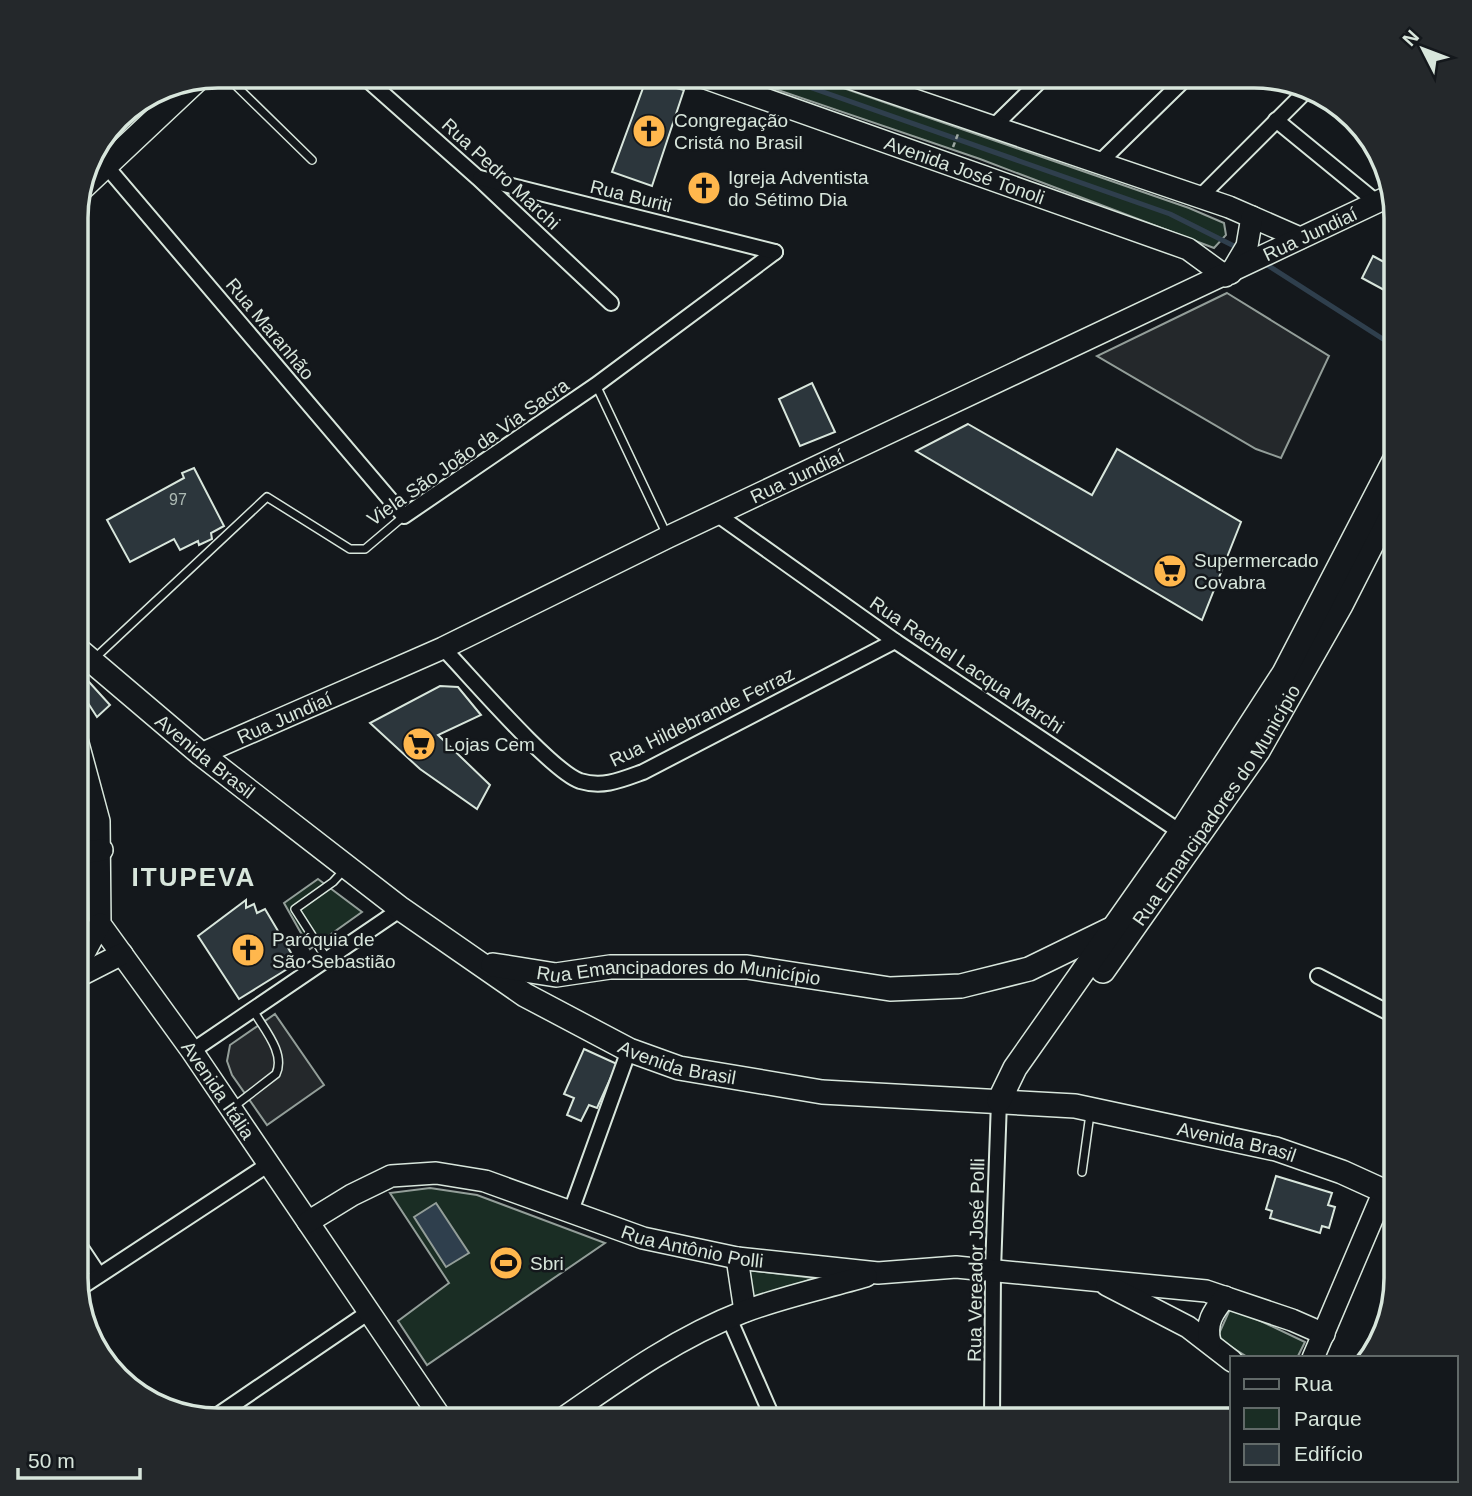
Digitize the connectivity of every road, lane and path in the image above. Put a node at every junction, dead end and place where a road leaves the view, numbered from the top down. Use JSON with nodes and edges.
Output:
{"nodes":[{"id":1,"x":238,"y":88,"type":"edge"},
{"id":2,"x":377,"y":88,"type":"edge"},
{"id":3,"x":734,"y":88,"type":"edge"},
{"id":4,"x":877,"y":88,"type":"edge"},
{"id":5,"x":892,"y":88,"type":"edge"},
{"id":6,"x":1033,"y":88,"type":"edge"},
{"id":7,"x":1176,"y":88,"type":"edge"},
{"id":8,"x":185,"y":92,"type":"edge"},
{"id":9,"x":888,"y":92,"type":"junction"},
{"id":10,"x":1301,"y":96,"type":"edge"},
{"id":11,"x":1276,"y":120,"type":"junction"},
{"id":12,"x":962,"y":124,"type":"dead end"},
{"id":13,"x":993,"y":127,"type":"junction"},
{"id":14,"x":951,"y":152,"type":"dead end"},
{"id":15,"x":313,"y":160,"type":"dead end"},
{"id":16,"x":1099,"y":163,"type":"junction"},
{"id":17,"x":107,"y":167,"type":"junction"},
{"id":18,"x":94,"y":178,"type":"edge"},
{"id":19,"x":478,"y":178,"type":"junction"},
{"id":20,"x":1199,"y":197,"type":"junction"},
{"id":21,"x":1383,"y":197,"type":"edge"},
{"id":22,"x":1383,"y":199,"type":"edge"},
{"id":23,"x":1252,"y":217,"type":"junction"},
{"id":24,"x":1300,"y":238,"type":"junction"},
{"id":25,"x":775,"y":252,"type":"joint"},
{"id":26,"x":1241,"y":263,"type":"junction"},
{"id":27,"x":611,"y":303,"type":"dead end"},
{"id":28,"x":596,"y":385,"type":"junction"},
{"id":29,"x":1384,"y":479,"type":"edge"},
{"id":30,"x":404,"y":516,"type":"junction"},
{"id":31,"x":718,"y":516,"type":"junction"},
{"id":32,"x":1384,"y":521,"type":"edge"},
{"id":33,"x":668,"y":537,"type":"junction"},
{"id":34,"x":895,"y":641,"type":"junction"},
{"id":35,"x":443,"y":648,"type":"junction"},
{"id":36,"x":88,"y":650,"type":"edge"},
{"id":37,"x":88,"y":658,"type":"edge"},
{"id":38,"x":201,"y":754,"type":"junction"},
{"id":39,"x":88,"y":780,"type":"edge"},
{"id":40,"x":1189,"y":837,"type":"junction"},
{"id":41,"x":102,"y":850,"type":"junction"},
{"id":42,"x":88,"y":852,"type":"edge"},
{"id":43,"x":346,"y":867,"type":"junction"},
{"id":44,"x":401,"y":909,"type":"junction"},
{"id":45,"x":100,"y":924,"type":"junction"},
{"id":46,"x":1115,"y":927,"type":"junction"},
{"id":47,"x":88,"y":946,"type":"edge"},
{"id":48,"x":122,"y":954,"type":"junction"},
{"id":49,"x":327,"y":959,"type":"junction"},
{"id":50,"x":483,"y":963,"type":"junction"},
{"id":51,"x":88,"y":971,"type":"edge"},
{"id":52,"x":556,"y":975,"type":"junction"},
{"id":53,"x":1318,"y":976,"type":"dead end"},
{"id":54,"x":253,"y":1010,"type":"junction"},
{"id":55,"x":1384,"y":1010,"type":"edge"},
{"id":56,"x":570,"y":1019,"type":"junction"},
{"id":57,"x":629,"y":1050,"type":"junction"},
{"id":58,"x":192,"y":1051,"type":"junction"},
{"id":59,"x":1008,"y":1102,"type":"junction"},
{"id":60,"x":231,"y":1108,"type":"junction"},
{"id":61,"x":1091,"y":1110,"type":"junction"},
{"id":62,"x":269,"y":1164,"type":"junction"},
{"id":63,"x":1082,"y":1172,"type":"dead end"},
{"id":64,"x":1384,"y":1192,"type":"edge"},
{"id":65,"x":1384,"y":1207,"type":"edge"},
{"id":66,"x":571,"y":1211,"type":"junction"},
{"id":67,"x":309,"y":1222,"type":"junction"},
{"id":68,"x":88,"y":1258,"type":"edge"},
{"id":69,"x":737,"y":1258,"type":"junction"},
{"id":70,"x":993,"y":1270,"type":"junction"},
{"id":71,"x":878,"y":1273,"type":"junction"},
{"id":72,"x":99,"y":1275,"type":"junction"},
{"id":73,"x":1096,"y":1279,"type":"junction"},
{"id":74,"x":88,"y":1282,"type":"edge"},
{"id":75,"x":1225,"y":1297,"type":"junction"},
{"id":76,"x":369,"y":1312,"type":"junction"},
{"id":77,"x":737,"y":1315,"type":"junction"},
{"id":78,"x":1324,"y":1334,"type":"junction"},
{"id":79,"x":1210,"y":1342,"type":"junction"},
{"id":80,"x":1314,"y":1356,"type":"edge"},
{"id":81,"x":1230,"y":1359,"type":"edge"},
{"id":82,"x":228,"y":1408,"type":"edge"},
{"id":83,"x":434,"y":1408,"type":"edge"},
{"id":84,"x":578,"y":1408,"type":"edge"},
{"id":85,"x":769,"y":1408,"type":"edge"},
{"id":86,"x":992,"y":1408,"type":"edge"}],
"edges":[{"from":1,"to":15,"type":"lane"},
{"from":2,"to":19,"type":"street","name":"Rua Pedro Marchi"},
{"from":3,"to":26,"type":"main road","name":"Avenida José Tonoli"},
{"from":4,"to":9,"type":"main road"},
{"from":5,"to":9,"type":"street"},
{"from":6,"to":13,"type":"street"},
{"from":7,"to":16,"type":"street"},
{"from":8,"to":17,"type":"main road"},
{"from":9,"to":13,"type":"main road"},
{"from":10,"to":11,"type":"street"},
{"from":11,"to":20,"type":"street"},
{"from":11,"to":21,"type":"street"},
{"from":12,"to":14,"type":"path"},
{"from":13,"to":16,"type":"main road"},
{"from":16,"to":20,"type":"main road"},
{"from":17,"to":18,"type":"main road"},
{"from":17,"to":30,"type":"street","name":"Rua Maranhão"},
{"from":19,"to":25,"type":"street","name":"Rua Buriti"},
{"from":19,"to":27,"type":"street","name":"Rua Pedro Marchi"},
{"from":20,"to":23,"type":"main road"},
{"from":22,"to":24,"type":"main road","name":"Rua Jundiaí"},
{"from":23,"to":24,"type":"main road"},
{"from":23,"to":26,"type":"main road"},
{"from":24,"to":26,"type":"main road","name":"Rua Jundiaí"},
{"from":25,"to":28,"type":"street","name":"Viela São João da Via Sacra"},
{"from":26,"to":31,"type":"main road","name":"Rua Jundiaí"},
{"from":28,"to":30,"type":"street","name":"Viela São João da Via Sacra"},
{"from":28,"to":33,"type":"lane"},
{"from":29,"to":40,"type":"main road","name":"Rua Emancipadores do Município"},
{"from":30,"to":36,"type":"lane","name":"Viela São João da Via Sacra"},
{"from":31,"to":33,"type":"main road","name":"Rua Jundiaí"},
{"from":31,"to":34,"type":"street","name":"Rua Rachel Lacqua Marchi"},
{"from":32,"to":40,"type":"main road","name":"Rua Emancipadores do Município"},
{"from":33,"to":35,"type":"main road","name":"Rua Jundiaí"},
{"from":34,"to":35,"type":"street","name":"Rua Hildebrande Ferraz"},
{"from":34,"to":40,"type":"street","name":"Rua Rachel Lacqua Marchi"},
{"from":35,"to":38,"type":"main road","name":"Rua Jundiaí"},
{"from":37,"to":38,"type":"main road","name":"Avenida Brasil"},
{"from":38,"to":43,"type":"main road","name":"Avenida Brasil"},
{"from":39,"to":41,"type":"main road"},
{"from":40,"to":46,"type":"main road","name":"Rua Emancipadores do Município"},
{"from":40,"to":59,"type":"main road","name":"Rua Emancipadores do Município"},
{"from":41,"to":42,"type":"main road"},
{"from":41,"to":45,"type":"main road"},
{"from":43,"to":44,"type":"main road","name":"Avenida Brasil"},
{"from":43,"to":49,"type":"lane"},
{"from":44,"to":49,"type":"street"},
{"from":44,"to":50,"type":"main road","name":"Avenida Brasil"},
{"from":45,"to":47,"type":"main road"},
{"from":45,"to":48,"type":"main road","name":"Avenida Itália"},
{"from":46,"to":52,"type":"main road","name":"Rua Emancipadores do Município"},
{"from":46,"to":59,"type":"main road","name":"Rua Emancipadores do Município"},
{"from":48,"to":51,"type":"main road"},
{"from":48,"to":58,"type":"main road","name":"Avenida Itália"},
{"from":49,"to":54,"type":"street"},
{"from":50,"to":52,"type":"main road","name":"Rua Emancipadores do Município"},
{"from":50,"to":56,"type":"main road","name":"Avenida Brasil"},
{"from":52,"to":56,"type":"main road"},
{"from":53,"to":55,"type":"street"},
{"from":54,"to":58,"type":"street"},
{"from":54,"to":60,"type":"lane"},
{"from":56,"to":57,"type":"main road","name":"Avenida Brasil"},
{"from":57,"to":59,"type":"main road","name":"Avenida Brasil"},
{"from":57,"to":66,"type":"street"},
{"from":58,"to":60,"type":"main road","name":"Avenida Itália"},
{"from":59,"to":61,"type":"main road","name":"Avenida Brasil"},
{"from":59,"to":70,"type":"street","name":"Rua Vereador José Polli"},
{"from":60,"to":62,"type":"main road","name":"Avenida Itália"},
{"from":61,"to":63,"type":"lane"},
{"from":61,"to":64,"type":"main road","name":"Avenida Brasil"},
{"from":62,"to":67,"type":"main road","name":"Avenida Itália"},
{"from":62,"to":72,"type":"street"},
{"from":65,"to":78,"type":"main road"},
{"from":66,"to":67,"type":"main road","name":"Rua Antônio Polli"},
{"from":66,"to":69,"type":"main road","name":"Rua Antônio Polli"},
{"from":67,"to":76,"type":"main road","name":"Avenida Itália"},
{"from":68,"to":72,"type":"street"},
{"from":69,"to":71,"type":"main road","name":"Rua Antônio Polli"},
{"from":69,"to":77,"type":"main road"},
{"from":70,"to":71,"type":"main road","name":"Rua Antônio Polli"},
{"from":70,"to":73,"type":"main road","name":"Rua Antônio Polli"},
{"from":70,"to":86,"type":"street","name":"Rua Vereador José Polli"},
{"from":71,"to":77,"type":"main road"},
{"from":72,"to":74,"type":"street"},
{"from":73,"to":75,"type":"main road","name":"Rua Antônio Polli"},
{"from":73,"to":79,"type":"main road","name":"Rua Antônio Polli"},
{"from":75,"to":78,"type":"main road","name":"Rua Antônio Polli"},
{"from":75,"to":79,"type":"main road"},
{"from":76,"to":82,"type":"street"},
{"from":76,"to":83,"type":"main road","name":"Avenida Itália"},
{"from":77,"to":84,"type":"main road"},
{"from":77,"to":85,"type":"street"},
{"from":78,"to":80,"type":"main road"},
{"from":79,"to":81,"type":"main road","name":"Rua Antônio Polli"}]}
